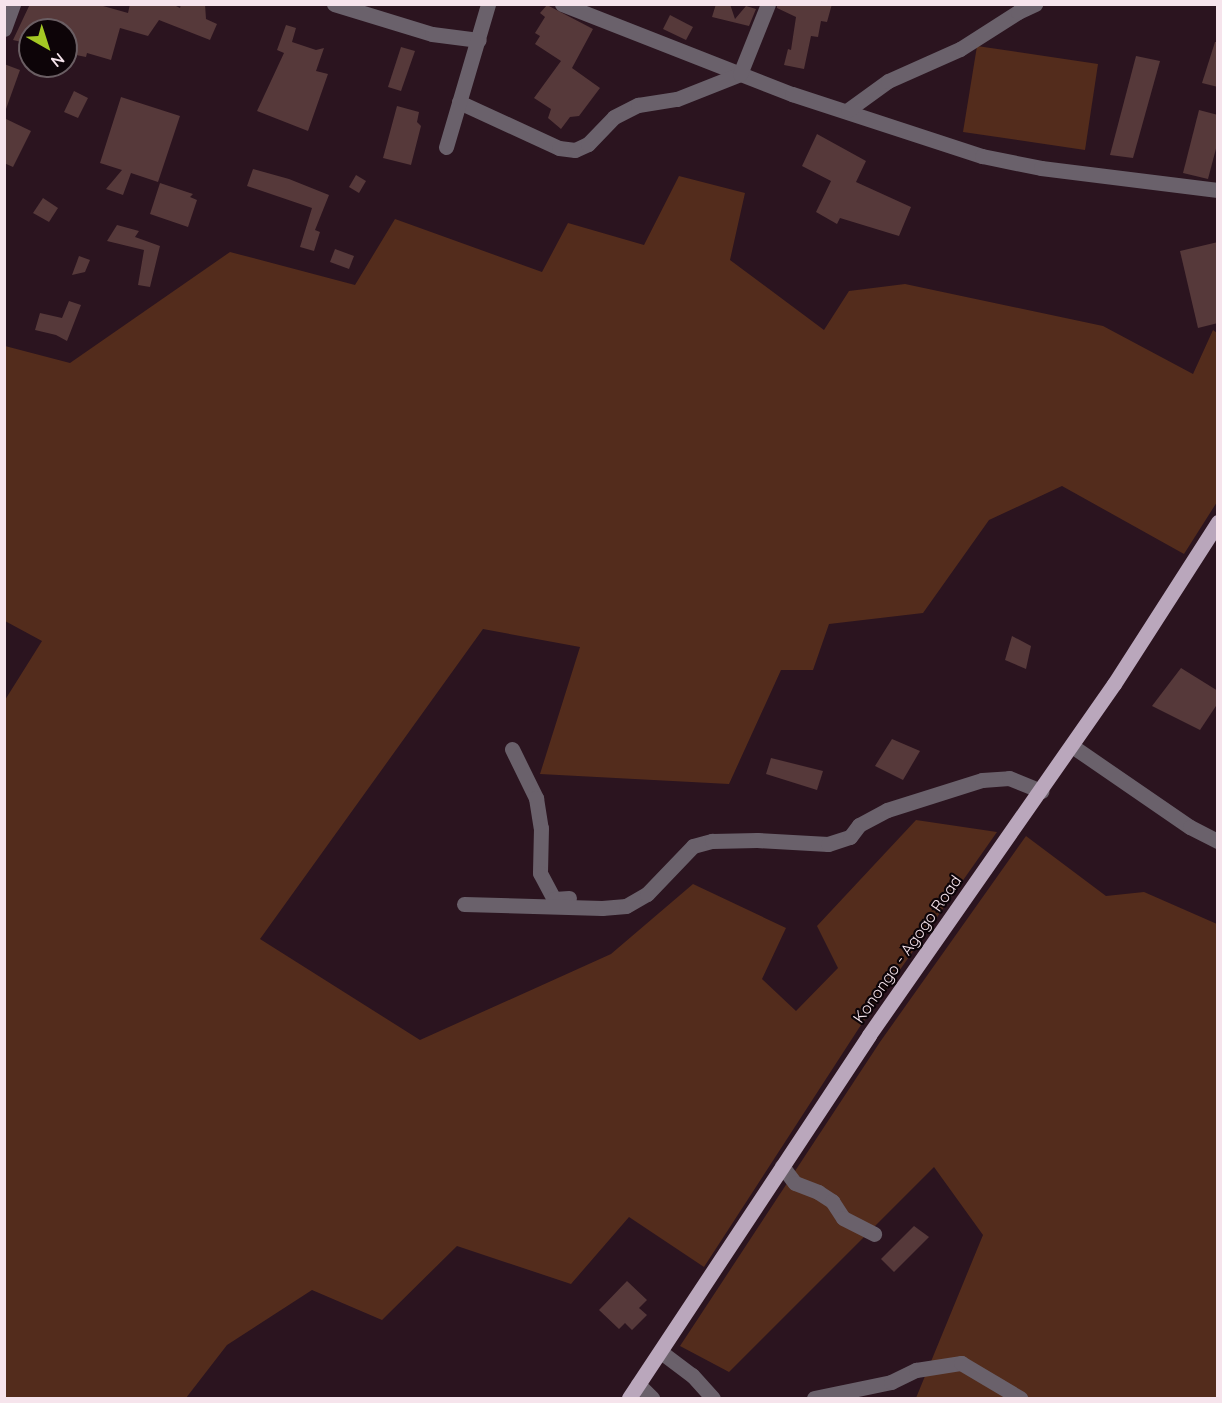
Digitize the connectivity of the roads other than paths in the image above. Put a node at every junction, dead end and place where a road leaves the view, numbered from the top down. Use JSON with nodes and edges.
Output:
{"nodes":[{"id":1,"x":13,"y":4,"type":"edge"},
{"id":2,"x":334,"y":4,"type":"edge"},
{"id":3,"x":489,"y":4,"type":"edge"},
{"id":4,"x":562,"y":4,"type":"edge"},
{"id":5,"x":768,"y":4,"type":"edge"},
{"id":6,"x":1035,"y":4,"type":"edge"},
{"id":7,"x":4,"y":29,"type":"edge"},
{"id":8,"x":479,"y":40,"type":"junction"},
{"id":9,"x":740,"y":74,"type":"junction"},
{"id":10,"x":459,"y":102,"type":"junction"},
{"id":11,"x":848,"y":110,"type":"junction"},
{"id":12,"x":446,"y":147,"type":"dead end"},
{"id":13,"x":1218,"y":190,"type":"edge"},
{"id":14,"x":1218,"y":522,"type":"edge"},
{"id":15,"x":1072,"y":746,"type":"junction"},
{"id":16,"x":512,"y":748,"type":"dead end"},
{"id":17,"x":1041,"y":791,"type":"junction"},
{"id":18,"x":1218,"y":841,"type":"edge"},
{"id":19,"x":623,"y":900,"type":"dead end"},
{"id":20,"x":464,"y":904,"type":"dead end"},
{"id":21,"x":782,"y":1166,"type":"junction"},
{"id":22,"x":874,"y":1234,"type":"dead end"},
{"id":23,"x":661,"y":1352,"type":"junction"},
{"id":24,"x":638,"y":1384,"type":"junction"},
{"id":25,"x":629,"y":1398,"type":"edge"},
{"id":26,"x":652,"y":1398,"type":"edge"},
{"id":27,"x":712,"y":1398,"type":"edge"},
{"id":28,"x":814,"y":1398,"type":"edge"},
{"id":29,"x":1020,"y":1398,"type":"edge"}],
"edges":[{"from":1,"to":7,"type":"street"},
{"from":2,"to":8,"type":"street"},
{"from":3,"to":8,"type":"street"},
{"from":4,"to":9,"type":"street"},
{"from":5,"to":9,"type":"street"},
{"from":6,"to":11,"type":"street"},
{"from":8,"to":10,"type":"street"},
{"from":9,"to":10,"type":"street"},
{"from":9,"to":11,"type":"street"},
{"from":10,"to":12,"type":"street"},
{"from":11,"to":13,"type":"street"},
{"from":14,"to":15,"type":"main road","name":"Konongo - Agogo Road"},
{"from":15,"to":17,"type":"main road","name":"Konongo - Agogo Road"},
{"from":15,"to":18,"type":"street"},
{"from":16,"to":19,"type":"street"},
{"from":17,"to":20,"type":"street"},
{"from":17,"to":21,"type":"main road","name":"Konongo - Agogo Road"},
{"from":21,"to":22,"type":"street"},
{"from":21,"to":23,"type":"main road","name":"Konongo - Agogo Road"},
{"from":23,"to":24,"type":"main road","name":"Konongo - Agogo Road"},
{"from":23,"to":27,"type":"street"},
{"from":24,"to":25,"type":"main road","name":"Konongo - Agogo Road"},
{"from":24,"to":26,"type":"street"},
{"from":28,"to":29,"type":"street"}]}
